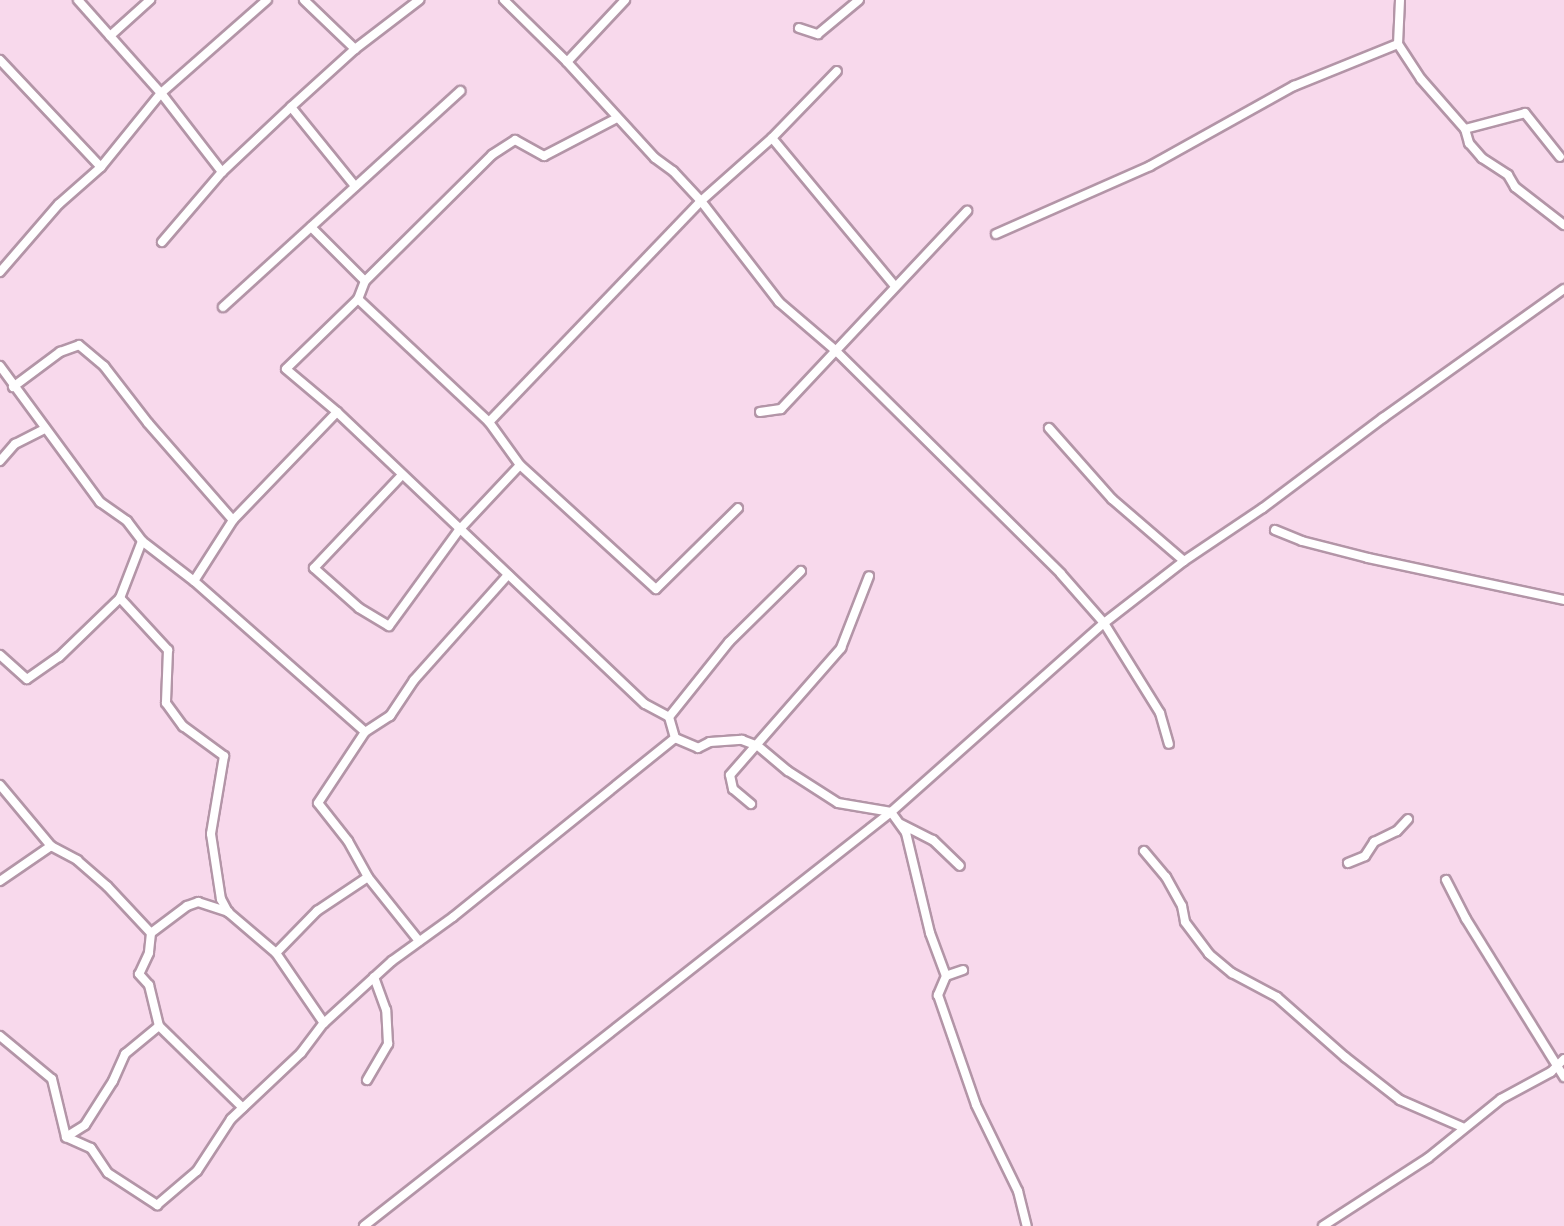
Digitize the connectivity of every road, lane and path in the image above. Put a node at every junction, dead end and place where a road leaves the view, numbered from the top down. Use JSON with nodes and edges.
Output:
{"nodes":[{"id":1,"x":78,"y":0,"type":"edge"},
{"id":2,"x":150,"y":0,"type":"edge"},
{"id":3,"x":267,"y":0,"type":"edge"},
{"id":4,"x":304,"y":0,"type":"edge"},
{"id":5,"x":419,"y":0,"type":"edge"},
{"id":6,"x":503,"y":0,"type":"edge"},
{"id":7,"x":625,"y":0,"type":"edge"},
{"id":8,"x":859,"y":0,"type":"edge"},
{"id":9,"x":1400,"y":0,"type":"edge"},
{"id":10,"x":799,"y":28,"type":"dead end"},
{"id":11,"x":110,"y":36,"type":"junction"},
{"id":12,"x":1398,"y":44,"type":"junction"},
{"id":13,"x":355,"y":49,"type":"junction"},
{"id":14,"x":0,"y":60,"type":"edge"},
{"id":15,"x":567,"y":62,"type":"junction"},
{"id":16,"x":837,"y":71,"type":"dead end"},
{"id":17,"x":460,"y":91,"type":"dead end"},
{"id":18,"x":161,"y":93,"type":"junction"},
{"id":19,"x":291,"y":107,"type":"junction"},
{"id":20,"x":617,"y":118,"type":"junction"},
{"id":21,"x":1465,"y":129,"type":"junction"},
{"id":22,"x":772,"y":138,"type":"junction"},
{"id":23,"x":1560,"y":157,"type":"dead end"},
{"id":24,"x":101,"y":167,"type":"junction"},
{"id":25,"x":222,"y":172,"type":"junction"},
{"id":26,"x":355,"y":186,"type":"junction"},
{"id":27,"x":701,"y":201,"type":"junction"},
{"id":28,"x":967,"y":211,"type":"dead end"},
{"id":29,"x":1564,"y":225,"type":"edge"},
{"id":30,"x":311,"y":227,"type":"junction"},
{"id":31,"x":996,"y":234,"type":"dead end"},
{"id":32,"x":162,"y":242,"type":"dead end"},
{"id":33,"x":0,"y":272,"type":"edge"},
{"id":34,"x":365,"y":281,"type":"junction"},
{"id":35,"x":895,"y":286,"type":"junction"},
{"id":36,"x":1564,"y":289,"type":"edge"},
{"id":37,"x":358,"y":299,"type":"junction"},
{"id":38,"x":223,"y":307,"type":"dead end"},
{"id":39,"x":835,"y":350,"type":"junction"},
{"id":40,"x":0,"y":366,"type":"edge"},
{"id":41,"x":13,"y":387,"type":"junction"},
{"id":42,"x":337,"y":412,"type":"junction"},
{"id":43,"x":760,"y":412,"type":"dead end"},
{"id":44,"x":489,"y":422,"type":"junction"},
{"id":45,"x":1049,"y":428,"type":"dead end"},
{"id":46,"x":45,"y":429,"type":"junction"},
{"id":47,"x":0,"y":461,"type":"edge"},
{"id":48,"x":520,"y":465,"type":"junction"},
{"id":49,"x":402,"y":475,"type":"junction"},
{"id":50,"x":738,"y":508,"type":"dead end"},
{"id":51,"x":233,"y":520,"type":"junction"},
{"id":52,"x":459,"y":530,"type":"junction"},
{"id":53,"x":1275,"y":530,"type":"dead end"},
{"id":54,"x":142,"y":541,"type":"junction"},
{"id":55,"x":1184,"y":561,"type":"junction"},
{"id":56,"x":801,"y":571,"type":"dead end"},
{"id":57,"x":508,"y":575,"type":"junction"},
{"id":58,"x":869,"y":576,"type":"dead end"},
{"id":59,"x":194,"y":581,"type":"junction"},
{"id":60,"x":120,"y":598,"type":"junction"},
{"id":61,"x":1564,"y":600,"type":"edge"},
{"id":62,"x":1104,"y":622,"type":"junction"},
{"id":63,"x":0,"y":655,"type":"edge"},
{"id":64,"x":669,"y":718,"type":"junction"},
{"id":65,"x":365,"y":732,"type":"junction"},
{"id":66,"x":675,"y":738,"type":"junction"},
{"id":67,"x":1168,"y":744,"type":"dead end"},
{"id":68,"x":758,"y":746,"type":"junction"},
{"id":69,"x":0,"y":785,"type":"edge"},
{"id":70,"x":751,"y":804,"type":"dead end"},
{"id":71,"x":891,"y":812,"type":"junction"},
{"id":72,"x":1408,"y":820,"type":"dead end"},
{"id":73,"x":899,"y":823,"type":"junction"},
{"id":74,"x":51,"y":846,"type":"junction"},
{"id":75,"x":1144,"y":851,"type":"dead end"},
{"id":76,"x":1348,"y":863,"type":"dead end"},
{"id":77,"x":960,"y":866,"type":"dead end"},
{"id":78,"x":368,"y":877,"type":"junction"},
{"id":79,"x":1446,"y":880,"type":"dead end"},
{"id":80,"x":0,"y":881,"type":"edge"},
{"id":81,"x":229,"y":912,"type":"junction"},
{"id":82,"x":151,"y":933,"type":"junction"},
{"id":83,"x":419,"y":941,"type":"junction"},
{"id":84,"x":276,"y":953,"type":"junction"},
{"id":85,"x":963,"y":970,"type":"dead end"},
{"id":86,"x":946,"y":976,"type":"junction"},
{"id":87,"x":374,"y":977,"type":"junction"},
{"id":88,"x":324,"y":1023,"type":"junction"},
{"id":89,"x":159,"y":1026,"type":"junction"},
{"id":90,"x":0,"y":1036,"type":"edge"},
{"id":91,"x":1564,"y":1059,"type":"edge"},
{"id":92,"x":1557,"y":1066,"type":"junction"},
{"id":93,"x":1564,"y":1077,"type":"edge"},
{"id":94,"x":367,"y":1080,"type":"dead end"},
{"id":95,"x":243,"y":1108,"type":"junction"},
{"id":96,"x":1462,"y":1127,"type":"junction"},
{"id":97,"x":66,"y":1137,"type":"junction"},
{"id":98,"x":363,"y":1226,"type":"edge"},
{"id":99,"x":1027,"y":1226,"type":"edge"},
{"id":100,"x":1323,"y":1226,"type":"edge"}],
"edges":[{"from":1,"to":11,"type":"street"},
{"from":2,"to":11,"type":"street"},
{"from":3,"to":18,"type":"street"},
{"from":4,"to":13,"type":"street"},
{"from":5,"to":13,"type":"street"},
{"from":6,"to":15,"type":"street"},
{"from":7,"to":15,"type":"street"},
{"from":8,"to":10,"type":"street"},
{"from":9,"to":12,"type":"street"},
{"from":11,"to":18,"type":"street"},
{"from":12,"to":21,"type":"street"},
{"from":12,"to":31,"type":"street"},
{"from":13,"to":19,"type":"street"},
{"from":14,"to":24,"type":"street"},
{"from":15,"to":20,"type":"street"},
{"from":16,"to":22,"type":"street"},
{"from":17,"to":26,"type":"street"},
{"from":18,"to":24,"type":"street"},
{"from":18,"to":25,"type":"street"},
{"from":19,"to":25,"type":"street"},
{"from":19,"to":26,"type":"street"},
{"from":20,"to":27,"type":"street"},
{"from":20,"to":34,"type":"street"},
{"from":21,"to":23,"type":"street"},
{"from":21,"to":29,"type":"street"},
{"from":22,"to":27,"type":"street"},
{"from":22,"to":35,"type":"street"},
{"from":24,"to":33,"type":"street"},
{"from":25,"to":32,"type":"street"},
{"from":26,"to":30,"type":"street"},
{"from":27,"to":39,"type":"street"},
{"from":27,"to":44,"type":"street"},
{"from":28,"to":35,"type":"street"},
{"from":30,"to":34,"type":"street"},
{"from":30,"to":38,"type":"street"},
{"from":34,"to":37,"type":"street"},
{"from":35,"to":39,"type":"street"},
{"from":36,"to":55,"type":"street"},
{"from":37,"to":42,"type":"street"},
{"from":37,"to":44,"type":"street"},
{"from":39,"to":43,"type":"street"},
{"from":39,"to":62,"type":"street"},
{"from":40,"to":41,"type":"street"},
{"from":41,"to":46,"type":"street"},
{"from":41,"to":51,"type":"street"},
{"from":42,"to":49,"type":"street"},
{"from":42,"to":51,"type":"street"},
{"from":44,"to":48,"type":"street"},
{"from":45,"to":55,"type":"street"},
{"from":46,"to":47,"type":"street"},
{"from":46,"to":54,"type":"street"},
{"from":48,"to":50,"type":"street"},
{"from":48,"to":52,"type":"street"},
{"from":49,"to":52,"type":"street"},
{"from":49,"to":52,"type":"street"},
{"from":51,"to":59,"type":"street"},
{"from":52,"to":57,"type":"street"},
{"from":53,"to":61,"type":"street"},
{"from":54,"to":59,"type":"street"},
{"from":54,"to":60,"type":"street"},
{"from":55,"to":62,"type":"street"},
{"from":56,"to":64,"type":"street"},
{"from":57,"to":64,"type":"street"},
{"from":57,"to":65,"type":"street"},
{"from":58,"to":68,"type":"street"},
{"from":59,"to":65,"type":"street"},
{"from":60,"to":63,"type":"street"},
{"from":60,"to":81,"type":"street"},
{"from":62,"to":67,"type":"street"},
{"from":62,"to":71,"type":"street"},
{"from":64,"to":66,"type":"street"},
{"from":65,"to":78,"type":"street"},
{"from":66,"to":68,"type":"street"},
{"from":66,"to":83,"type":"street"},
{"from":68,"to":70,"type":"street"},
{"from":68,"to":71,"type":"street"},
{"from":69,"to":74,"type":"street"},
{"from":71,"to":73,"type":"street"},
{"from":71,"to":98,"type":"street"},
{"from":72,"to":76,"type":"street"},
{"from":73,"to":77,"type":"street"},
{"from":73,"to":86,"type":"street"},
{"from":74,"to":80,"type":"street"},
{"from":74,"to":82,"type":"street"},
{"from":75,"to":96,"type":"street"},
{"from":78,"to":83,"type":"street"},
{"from":78,"to":84,"type":"street"},
{"from":79,"to":92,"type":"street"},
{"from":81,"to":82,"type":"street"},
{"from":81,"to":84,"type":"street"},
{"from":82,"to":89,"type":"street"},
{"from":83,"to":87,"type":"street"},
{"from":84,"to":88,"type":"street"},
{"from":85,"to":86,"type":"street"},
{"from":86,"to":99,"type":"street"},
{"from":87,"to":88,"type":"street"},
{"from":87,"to":94,"type":"street"},
{"from":88,"to":95,"type":"street"},
{"from":89,"to":95,"type":"street"},
{"from":89,"to":97,"type":"street"},
{"from":90,"to":97,"type":"street"},
{"from":91,"to":92,"type":"street"},
{"from":92,"to":93,"type":"street"},
{"from":92,"to":96,"type":"street"},
{"from":95,"to":97,"type":"street"},
{"from":96,"to":100,"type":"street"}]}
